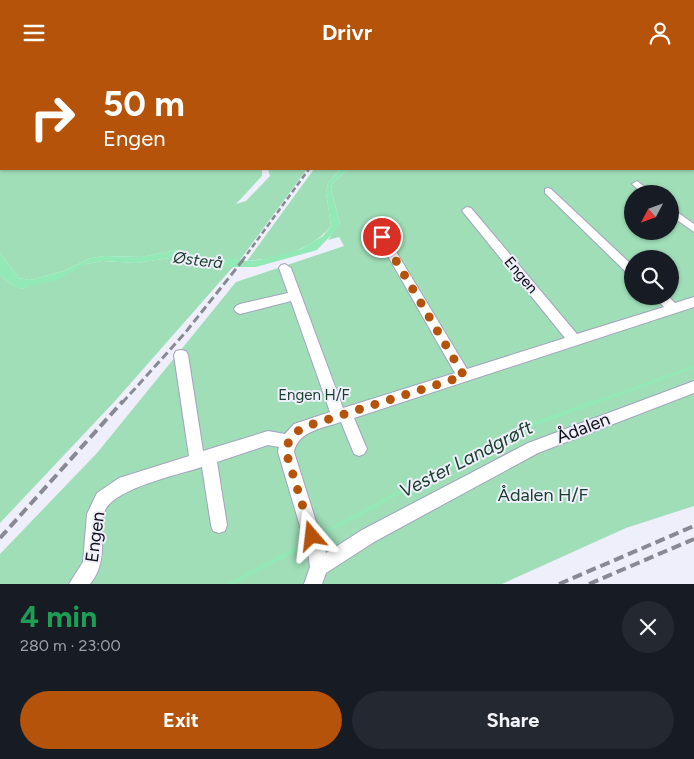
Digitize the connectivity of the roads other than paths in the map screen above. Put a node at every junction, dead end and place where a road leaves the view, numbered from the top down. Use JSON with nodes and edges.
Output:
{"nodes":[{"id":1,"x":548,"y":191,"type":"dead end"},
{"id":2,"x":467,"y":210,"type":"dead end"},
{"id":3,"x":679,"y":217,"type":"edge"},
{"id":4,"x":694,"y":229,"type":"edge"},
{"id":5,"x":382,"y":237,"type":"dead end"},
{"id":6,"x":624,"y":263,"type":"edge"},
{"id":7,"x":285,"y":269,"type":"dead end"},
{"id":8,"x":295,"y":295,"type":"junction"},
{"id":9,"x":694,"y":302,"type":"edge"},
{"id":10,"x":669,"y":305,"type":"edge"},
{"id":11,"x":240,"y":309,"type":"dead end"},
{"id":12,"x":673,"y":309,"type":"junction"},
{"id":13,"x":575,"y":341,"type":"junction"},
{"id":14,"x":181,"y":355,"type":"dead end"},
{"id":15,"x":464,"y":376,"type":"junction"},
{"id":16,"x":694,"y":387,"type":"edge"},
{"id":17,"x":342,"y":415,"type":"junction"},
{"id":18,"x":288,"y":442,"type":"junction"},
{"id":19,"x":359,"y":449,"type":"dead end"},
{"id":20,"x":202,"y":459,"type":"junction"},
{"id":21,"x":219,"y":525,"type":"dead end"},
{"id":22,"x":319,"y":567,"type":"junction"},
{"id":23,"x":78,"y":584,"type":"edge"},
{"id":24,"x":313,"y":584,"type":"edge"}],
"edges":[{"from":1,"to":6,"type":"street"},
{"from":2,"to":13,"type":"street","name":"Engen"},
{"from":3,"to":4,"type":"street"},
{"from":5,"to":15,"type":"street"},
{"from":7,"to":8,"type":"street"},
{"from":8,"to":11,"type":"street"},
{"from":8,"to":17,"type":"street"},
{"from":9,"to":12,"type":"street"},
{"from":10,"to":12,"type":"street"},
{"from":12,"to":13,"type":"street"},
{"from":13,"to":15,"type":"street"},
{"from":14,"to":20,"type":"street"},
{"from":15,"to":17,"type":"street"},
{"from":16,"to":22,"type":"street","name":"Ådalen"},
{"from":17,"to":18,"type":"street"},
{"from":17,"to":19,"type":"street"},
{"from":18,"to":20,"type":"street","name":"Engen"},
{"from":18,"to":22,"type":"street"},
{"from":20,"to":21,"type":"street"},
{"from":20,"to":23,"type":"street","name":"Engen"},
{"from":22,"to":24,"type":"street"}]}
